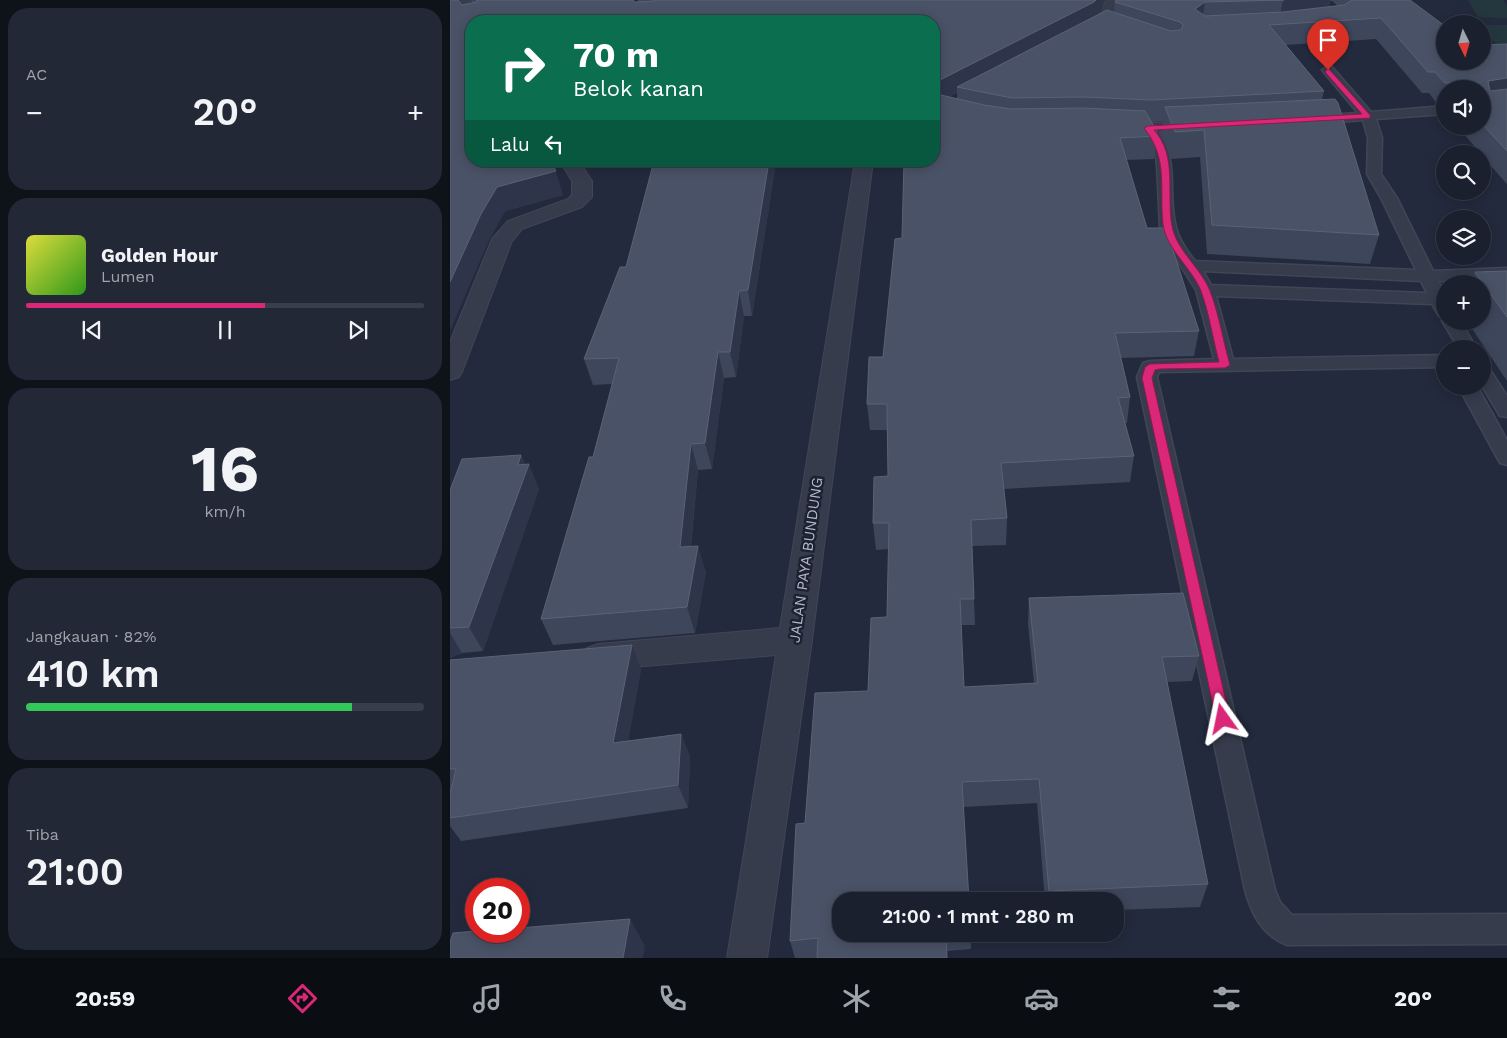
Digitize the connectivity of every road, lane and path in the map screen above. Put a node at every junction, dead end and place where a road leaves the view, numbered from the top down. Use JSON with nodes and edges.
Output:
{"nodes":[{"id":1,"x":461,"y":0,"type":"edge"},
{"id":2,"x":1113,"y":0,"type":"edge"},
{"id":3,"x":471,"y":15,"type":"edge"},
{"id":4,"x":1073,"y":40,"type":"edge"},
{"id":5,"x":1328,"y":70,"type":"dead end"},
{"id":6,"x":1436,"y":111,"type":"edge"},
{"id":7,"x":1368,"y":116,"type":"junction"},
{"id":8,"x":1301,"y":121,"type":"edge"},
{"id":9,"x":1113,"y":126,"type":"edge"},
{"id":10,"x":1205,"y":126,"type":"edge"},
{"id":11,"x":1148,"y":128,"type":"junction"},
{"id":12,"x":573,"y":167,"type":"edge"},
{"id":13,"x":863,"y":167,"type":"edge"},
{"id":14,"x":1192,"y":266,"type":"junction"},
{"id":15,"x":1507,"y":273,"type":"edge"},
{"id":16,"x":1428,"y":276,"type":"junction"},
{"id":17,"x":1205,"y":290,"type":"junction"},
{"id":18,"x":1436,"y":294,"type":"edge"},
{"id":19,"x":1436,"y":306,"type":"edge"},
{"id":20,"x":1436,"y":361,"type":"edge"},
{"id":21,"x":1225,"y":365,"type":"junction"},
{"id":22,"x":450,"y":372,"type":"edge"},
{"id":23,"x":1491,"y":386,"type":"edge"},
{"id":24,"x":1472,"y":395,"type":"edge"},
{"id":25,"x":1507,"y":411,"type":"edge"},
{"id":26,"x":1507,"y":458,"type":"edge"},
{"id":27,"x":796,"y":640,"type":"junction"},
{"id":28,"x":570,"y":660,"type":"edge"},
{"id":29,"x":1507,"y":929,"type":"edge"},
{"id":30,"x":747,"y":958,"type":"edge"}],
"edges":[{"from":1,"to":3,"type":"street"},
{"from":2,"to":4,"type":"street"},
{"from":5,"to":7,"type":"lane"},
{"from":6,"to":7,"type":"lane"},
{"from":7,"to":8,"type":"lane"},
{"from":7,"to":16,"type":"lane"},
{"from":9,"to":11,"type":"lane"},
{"from":10,"to":11,"type":"lane"},
{"from":11,"to":14,"type":"lane"},
{"from":12,"to":22,"type":"street"},
{"from":13,"to":27,"type":"street","name":"JALAN PAYA BUNDUNG"},
{"from":14,"to":16,"type":"lane"},
{"from":14,"to":17,"type":"lane"},
{"from":15,"to":16,"type":"lane"},
{"from":16,"to":18,"type":"lane"},
{"from":17,"to":19,"type":"lane"},
{"from":17,"to":21,"type":"lane"},
{"from":20,"to":21,"type":"lane"},
{"from":21,"to":29,"type":"lane"},
{"from":23,"to":25,"type":"lane"},
{"from":24,"to":26,"type":"lane"},
{"from":27,"to":28,"type":"street"},
{"from":27,"to":30,"type":"street","name":"JALAN PAYA BUNDUNG"}]}
